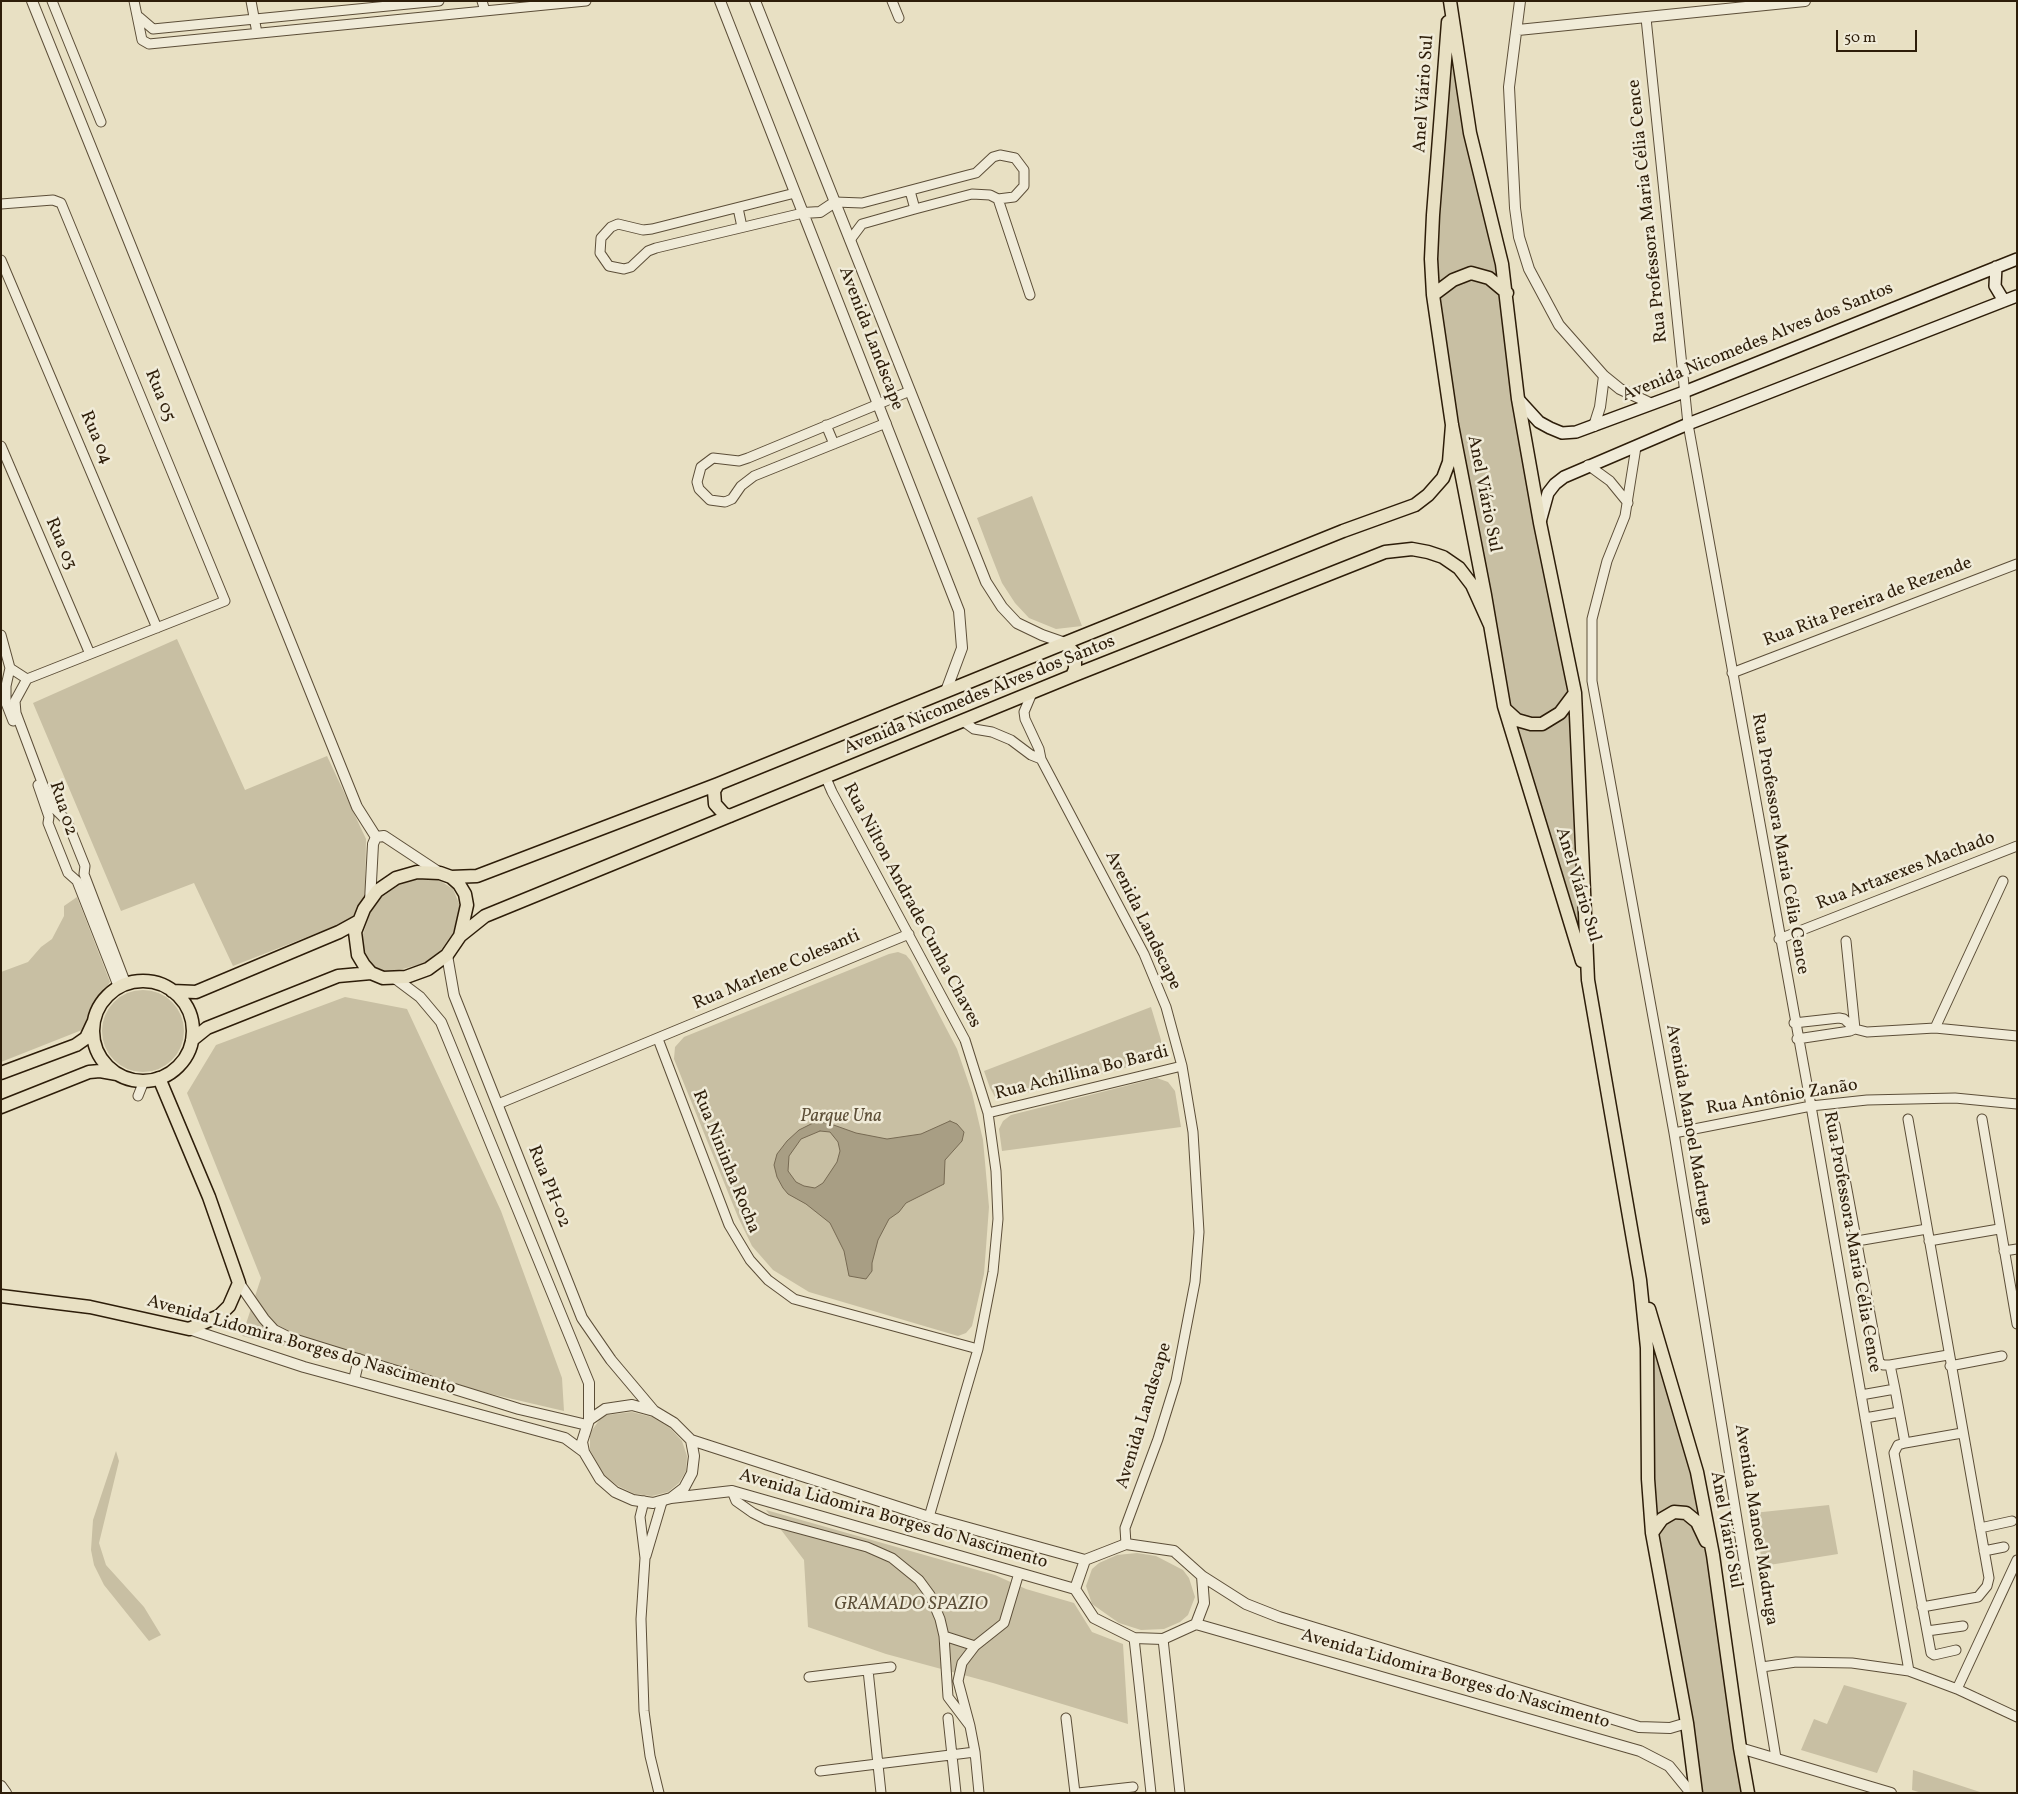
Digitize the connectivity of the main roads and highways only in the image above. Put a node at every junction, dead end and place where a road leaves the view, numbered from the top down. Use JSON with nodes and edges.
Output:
{"nodes":[{"id":1,"x":1450,"y":1,"type":"edge"},
{"id":2,"x":2017,"y":260,"type":"edge"},
{"id":3,"x":1996,"y":268,"type":"junction"},
{"id":4,"x":1507,"y":293,"type":"junction"},
{"id":5,"x":1433,"y":295,"type":"junction"},
{"id":6,"x":2017,"y":296,"type":"edge"},
{"id":7,"x":2004,"y":301,"type":"junction"},
{"id":8,"x":1518,"y":399,"type":"junction"},
{"id":9,"x":1452,"y":426,"type":"junction"},
{"id":10,"x":1540,"y":523,"type":"junction"},
{"id":11,"x":1490,"y":625,"type":"junction"},
{"id":12,"x":1065,"y":643,"type":"junction"},
{"id":13,"x":1072,"y":676,"type":"junction"},
{"id":14,"x":1575,"y":693,"type":"junction"},
{"id":15,"x":1504,"y":706,"type":"junction"},
{"id":16,"x":718,"y":784,"type":"junction"},
{"id":17,"x":730,"y":816,"type":"junction"},
{"id":18,"x":445,"y":875,"type":"junction"},
{"id":19,"x":359,"y":922,"type":"junction"},
{"id":20,"x":460,"y":936,"type":"junction"},
{"id":21,"x":371,"y":973,"type":"junction"},
{"id":22,"x":1588,"y":980,"type":"junction"},
{"id":23,"x":172,"y":991,"type":"junction"},
{"id":24,"x":95,"y":1018,"type":"junction"},
{"id":25,"x":192,"y":1040,"type":"junction"},
{"id":26,"x":1,"y":1073,"type":"edge"},
{"id":27,"x":120,"y":1075,"type":"junction"},
{"id":28,"x":159,"y":1078,"type":"junction"},
{"id":29,"x":1,"y":1107,"type":"edge"},
{"id":30,"x":1640,"y":1280,"type":"junction"},
{"id":31,"x":1,"y":1296,"type":"edge"},
{"id":32,"x":1652,"y":1533,"type":"junction"},
{"id":33,"x":1713,"y":1555,"type":"junction"},
{"id":34,"x":1696,"y":1793,"type":"edge"},
{"id":35,"x":1748,"y":1793,"type":"edge"}],
"edges":[{"from":1,"to":4,"type":"main road","name":"Anel Viário Sul"},
{"from":1,"to":5,"type":"main road","name":"Anel Viário Sul"},
{"from":2,"to":3,"type":"main road","name":"Avenida Nicomedes Alves dos Santos"},
{"from":3,"to":7,"type":"main road"},
{"from":3,"to":8,"type":"main road","name":"Avenida Nicomedes Alves dos Santos"},
{"from":4,"to":5,"type":"main road"},
{"from":4,"to":8,"type":"main road","name":"Anel Viário Sul"},
{"from":5,"to":9,"type":"main road","name":"Anel Viário Sul"},
{"from":6,"to":7,"type":"main road"},
{"from":7,"to":10,"type":"main road"},
{"from":8,"to":10,"type":"main road","name":"Anel Viário Sul"},
{"from":9,"to":11,"type":"main road","name":"Anel Viário Sul"},
{"from":9,"to":12,"type":"main road","name":"Avenida Nicomedes Alves dos Santos"},
{"from":10,"to":14,"type":"main road","name":"Anel Viário Sul"},
{"from":11,"to":13,"type":"main road","name":"Avenida Nicomedes Alves dos Santos"},
{"from":11,"to":15,"type":"main road","name":"Anel Viário Sul"},
{"from":12,"to":13,"type":"main road"},
{"from":12,"to":16,"type":"main road","name":"Avenida Nicomedes Alves dos Santos"},
{"from":13,"to":17,"type":"main road","name":"Avenida Nicomedes Alves dos Santos"},
{"from":14,"to":15,"type":"main road"},
{"from":14,"to":22,"type":"main road","name":"Anel Viário Sul"},
{"from":15,"to":22,"type":"main road","name":"Anel Viário Sul"},
{"from":16,"to":17,"type":"main road"},
{"from":16,"to":18,"type":"main road","name":"Avenida Nicomedes Alves dos Santos"},
{"from":17,"to":20,"type":"main road","name":"Avenida Nicomedes Alves dos Santos"},
{"from":18,"to":19,"type":"main road"},
{"from":18,"to":20,"type":"main road"},
{"from":19,"to":21,"type":"main road"},
{"from":19,"to":23,"type":"main road"},
{"from":20,"to":21,"type":"main road"},
{"from":21,"to":25,"type":"main road"},
{"from":22,"to":30,"type":"main road","name":"Anel Viário Sul"},
{"from":23,"to":24,"type":"main road"},
{"from":23,"to":25,"type":"main road"},
{"from":24,"to":26,"type":"main road"},
{"from":24,"to":27,"type":"main road"},
{"from":25,"to":28,"type":"main road"},
{"from":27,"to":28,"type":"main road"},
{"from":27,"to":29,"type":"main road"},
{"from":28,"to":31,"type":"main road","name":"Avenida Lidomira Borges do Nascimento"},
{"from":30,"to":32,"type":"main road","name":"Anel Viário Sul"},
{"from":30,"to":33,"type":"main road","name":"Anel Viário Sul"},
{"from":32,"to":33,"type":"main road"},
{"from":32,"to":34,"type":"main road","name":"Anel Viário Sul"},
{"from":33,"to":35,"type":"main road","name":"Anel Viário Sul"}]}
